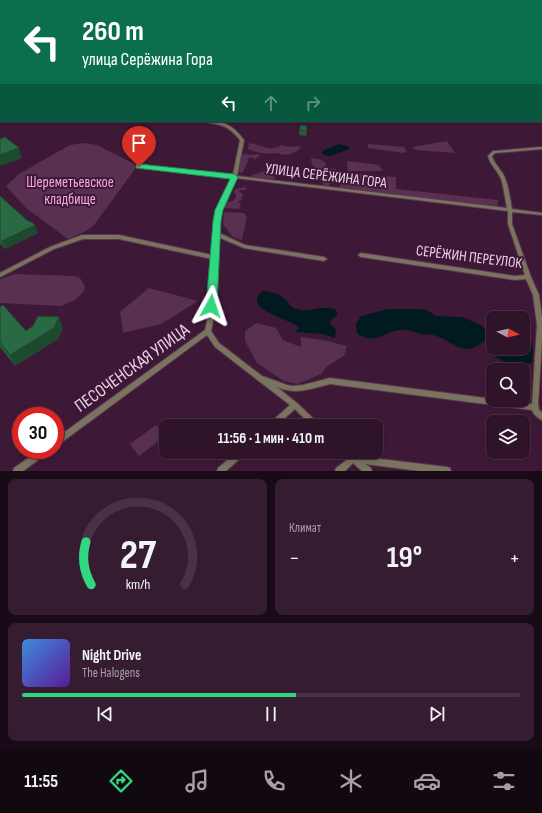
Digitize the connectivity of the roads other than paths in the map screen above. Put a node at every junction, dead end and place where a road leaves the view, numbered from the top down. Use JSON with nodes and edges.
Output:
{"nodes":[{"id":1,"x":212,"y":122,"type":"edge"},
{"id":2,"x":542,"y":148,"type":"edge"},
{"id":3,"x":139,"y":167,"type":"dead end"},
{"id":4,"x":234,"y":177,"type":"junction"},
{"id":5,"x":510,"y":210,"type":"junction"},
{"id":6,"x":542,"y":214,"type":"edge"},
{"id":7,"x":216,"y":234,"type":"junction"},
{"id":8,"x":361,"y":255,"type":"dead end"},
{"id":9,"x":216,"y":258,"type":"junction"},
{"id":10,"x":324,"y":259,"type":"dead end"},
{"id":11,"x":0,"y":275,"type":"edge"},
{"id":12,"x":528,"y":277,"type":"junction"},
{"id":13,"x":208,"y":331,"type":"junction"},
{"id":14,"x":260,"y":378,"type":"junction"},
{"id":15,"x":295,"y":405,"type":"junction"},
{"id":16,"x":535,"y":407,"type":"junction"},
{"id":17,"x":542,"y":417,"type":"edge"},
{"id":18,"x":279,"y":419,"type":"edge"},
{"id":19,"x":310,"y":419,"type":"edge"},
{"id":20,"x":64,"y":436,"type":"edge"},
{"id":21,"x":34,"y":459,"type":"edge"},
{"id":22,"x":234,"y":459,"type":"edge"},
{"id":23,"x":353,"y":459,"type":"junction"},
{"id":24,"x":17,"y":471,"type":"edge"},
{"id":25,"x":221,"y":471,"type":"edge"},
{"id":26,"x":339,"y":471,"type":"edge"},
{"id":27,"x":368,"y":471,"type":"edge"},
{"id":28,"x":447,"y":471,"type":"edge"}],
"edges":[{"from":1,"to":4,"type":"street"},
{"from":2,"to":5,"type":"street"},
{"from":3,"to":4,"type":"street","name":"УЛИЦА СЕРЁЖИНА ГОРА"},
{"from":4,"to":5,"type":"street","name":"УЛИЦА СЕРЁЖИНА ГОРА"},
{"from":4,"to":7,"type":"street"},
{"from":5,"to":6,"type":"street","name":"УЛИЦА СЕРЁЖИНА ГОРА"},
{"from":5,"to":12,"type":"street","name":"СЕРЁЖИН ПЕРЕУЛОК"},
{"from":7,"to":9,"type":"street"},
{"from":7,"to":10,"type":"street"},
{"from":8,"to":12,"type":"street","name":"СЕРЁЖИН ПЕРЕУЛОК"},
{"from":9,"to":11,"type":"street"},
{"from":9,"to":13,"type":"street"},
{"from":12,"to":16,"type":"street"},
{"from":13,"to":14,"type":"street"},
{"from":13,"to":20,"type":"street","name":"ПЕСОЧЕНСКАЯ УЛИЦА"},
{"from":14,"to":15,"type":"street"},
{"from":14,"to":16,"type":"street"},
{"from":15,"to":18,"type":"street"},
{"from":15,"to":19,"type":"street"},
{"from":16,"to":17,"type":"street"},
{"from":21,"to":24,"type":"street"},
{"from":22,"to":25,"type":"street"},
{"from":23,"to":26,"type":"street"},
{"from":23,"to":27,"type":"street"},
{"from":23,"to":28,"type":"street"}]}
